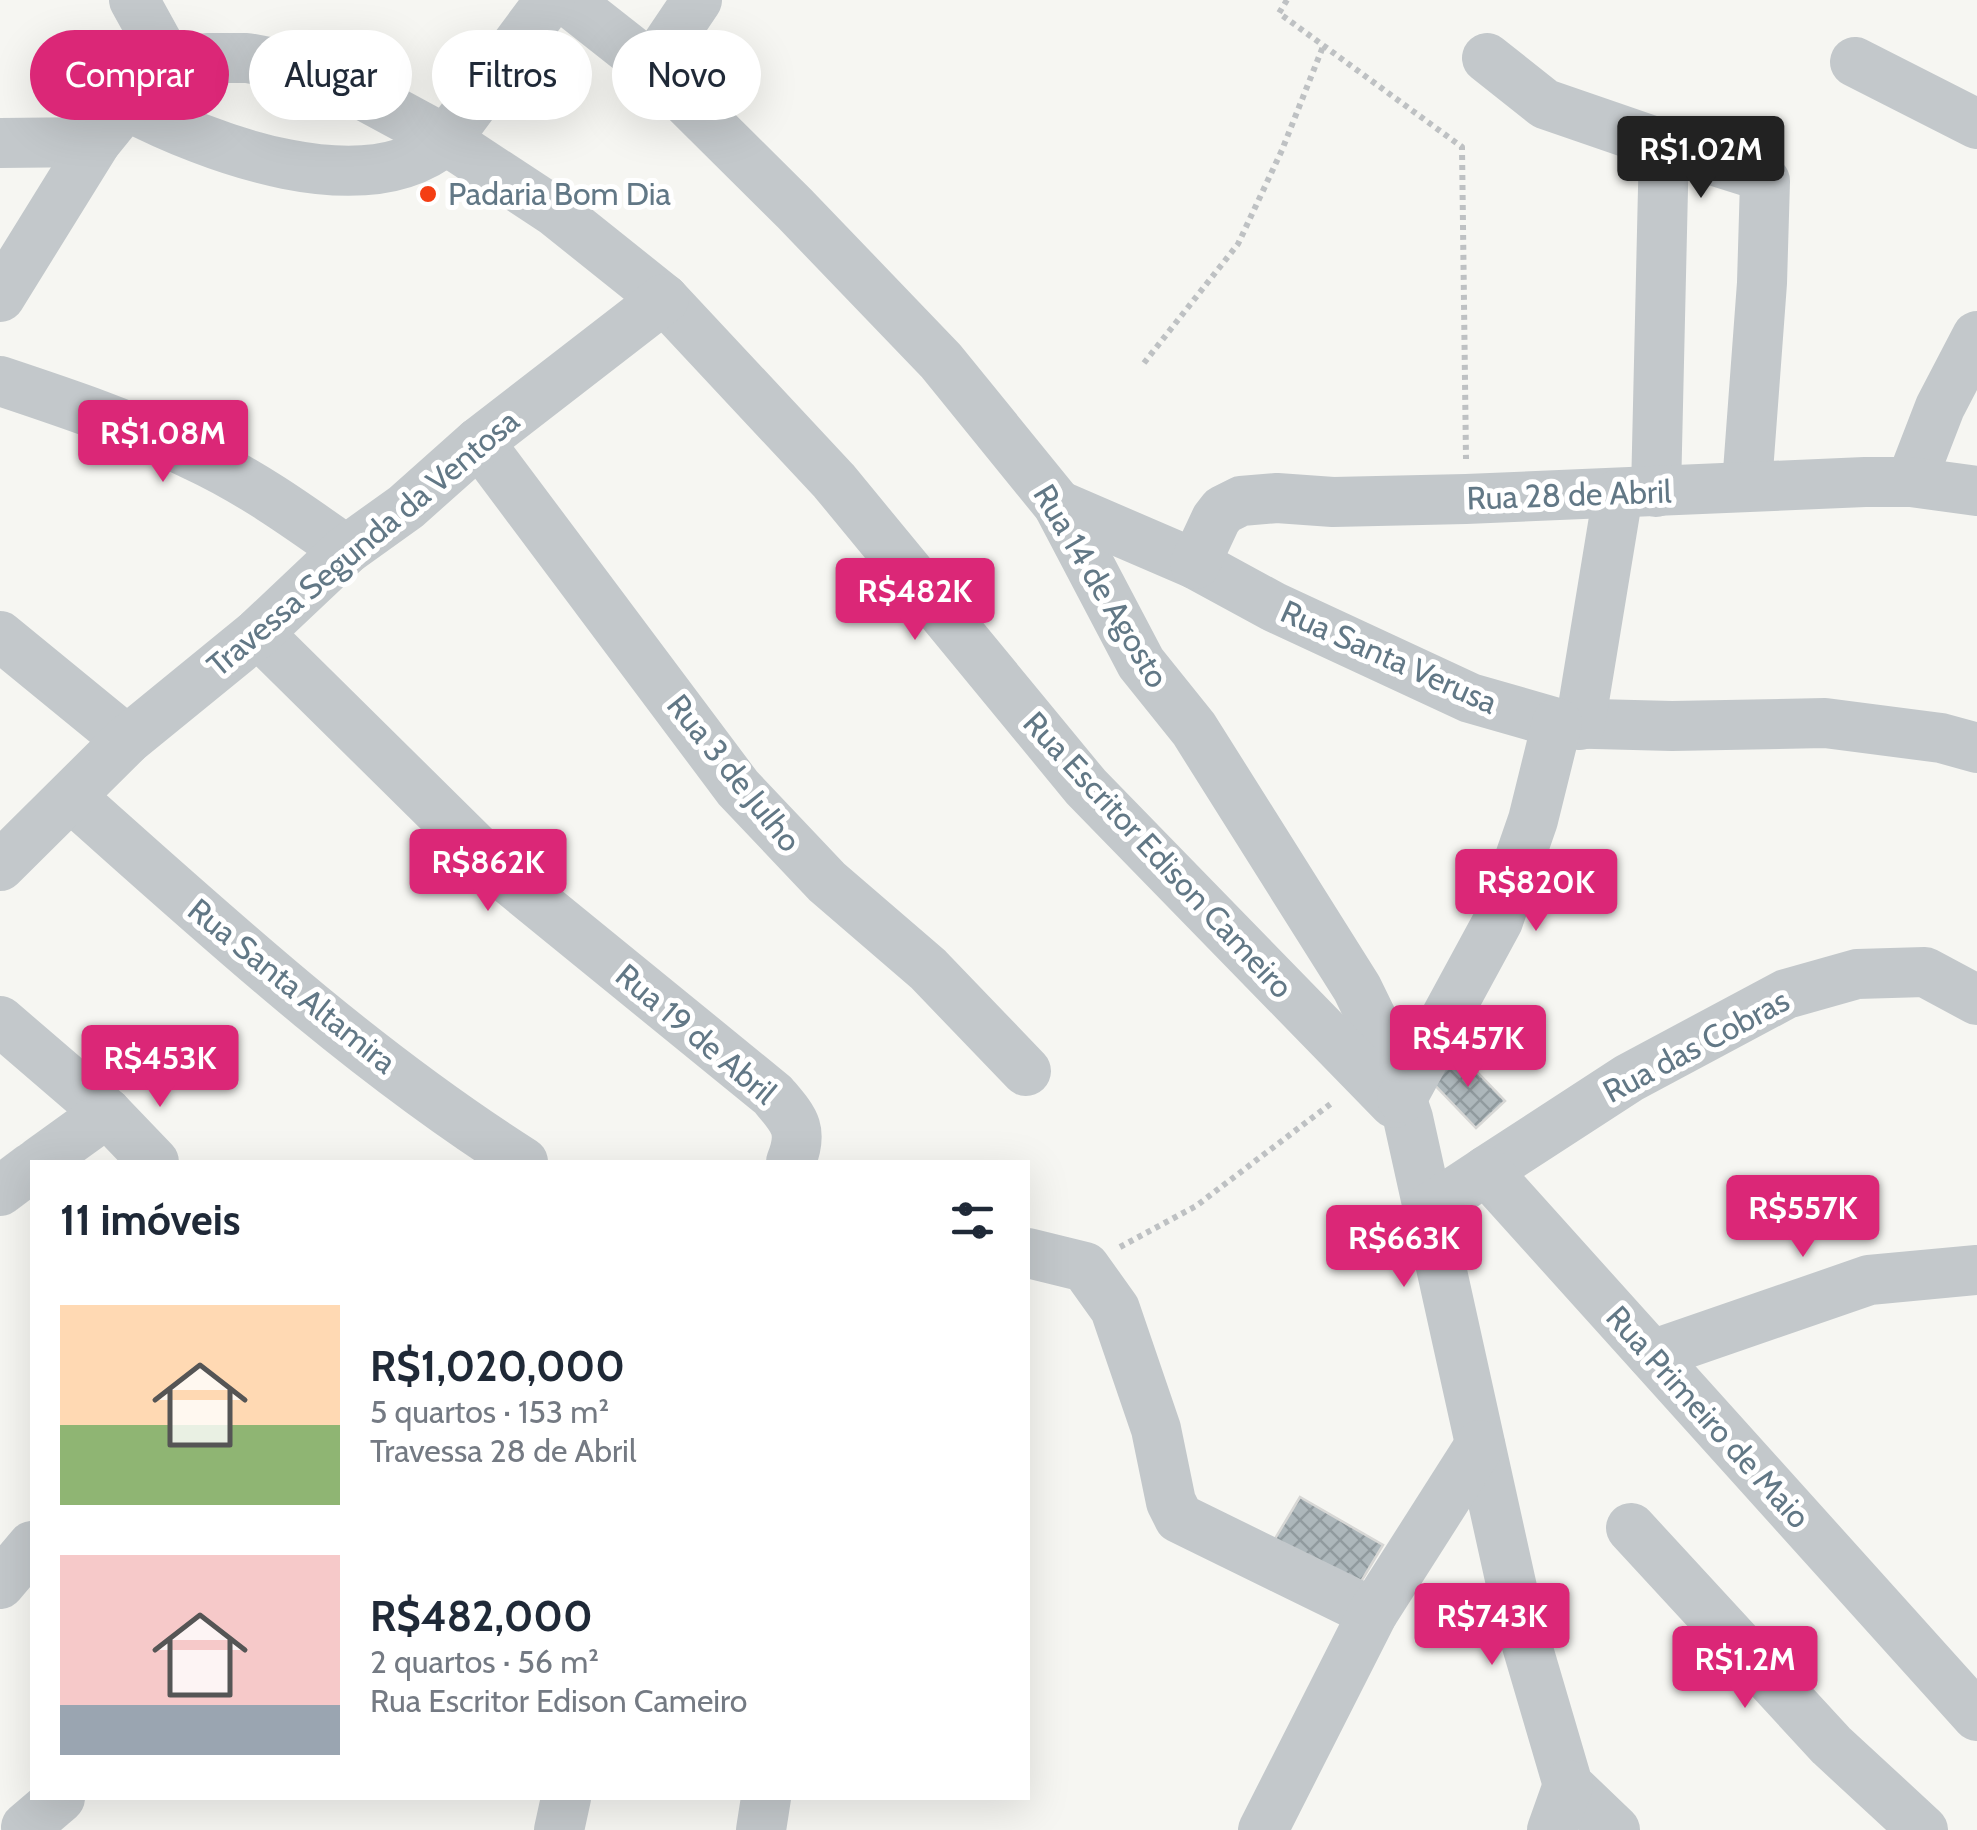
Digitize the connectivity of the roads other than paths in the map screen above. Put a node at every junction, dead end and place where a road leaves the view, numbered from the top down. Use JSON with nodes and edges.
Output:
{"nodes":[{"id":1,"x":134,"y":0,"type":"edge"},
{"id":2,"x":550,"y":0,"type":"edge"},
{"id":3,"x":567,"y":0,"type":"edge"},
{"id":4,"x":696,"y":0,"type":"edge"},
{"id":5,"x":151,"y":30,"type":"edge"},
{"id":6,"x":676,"y":30,"type":"edge"},
{"id":7,"x":612,"y":35,"type":"edge"},
{"id":8,"x":229,"y":58,"type":"edge"},
{"id":9,"x":1487,"y":58,"type":"dead end"},
{"id":10,"x":1855,"y":62,"type":"dead end"},
{"id":11,"x":114,"y":120,"type":"edge"},
{"id":12,"x":705,"y":120,"type":"edge"},
{"id":13,"x":110,"y":124,"type":"junction"},
{"id":14,"x":1977,"y":124,"type":"edge"},
{"id":15,"x":446,"y":140,"type":"junction"},
{"id":16,"x":0,"y":143,"type":"edge"},
{"id":17,"x":1664,"y":146,"type":"junction"},
{"id":18,"x":0,"y":296,"type":"edge"},
{"id":19,"x":664,"y":300,"type":"junction"},
{"id":20,"x":1977,"y":336,"type":"edge"},
{"id":21,"x":0,"y":381,"type":"edge"},
{"id":22,"x":479,"y":442,"type":"junction"},
{"id":23,"x":1910,"y":482,"type":"junction"},
{"id":24,"x":1747,"y":485,"type":"junction"},
{"id":25,"x":1977,"y":491,"type":"edge"},
{"id":26,"x":1637,"y":493,"type":"junction"},
{"id":27,"x":1058,"y":505,"type":"junction"},
{"id":28,"x":346,"y":550,"type":"junction"},
{"id":29,"x":1194,"y":564,"type":"junction"},
{"id":30,"x":258,"y":633,"type":"junction"},
{"id":31,"x":0,"y":636,"type":"edge"},
{"id":32,"x":1568,"y":724,"type":"junction"},
{"id":33,"x":127,"y":740,"type":"junction"},
{"id":34,"x":1977,"y":748,"type":"edge"},
{"id":35,"x":71,"y":796,"type":"junction"},
{"id":36,"x":0,"y":866,"type":"edge"},
{"id":37,"x":1977,"y":1000,"type":"edge"},
{"id":38,"x":0,"y":1021,"type":"edge"},
{"id":39,"x":1026,"y":1072,"type":"dead end"},
{"id":40,"x":1393,"y":1097,"type":"junction"},
{"id":41,"x":107,"y":1113,"type":"junction"},
{"id":42,"x":42,"y":1160,"type":"edge"},
{"id":43,"x":152,"y":1160,"type":"edge"},
{"id":44,"x":520,"y":1160,"type":"edge"},
{"id":45,"x":791,"y":1160,"type":"edge"},
{"id":46,"x":30,"y":1168,"type":"edge"},
{"id":47,"x":1486,"y":1171,"type":"junction"},
{"id":48,"x":0,"y":1191,"type":"edge"},
{"id":49,"x":1427,"y":1210,"type":"junction"},
{"id":50,"x":1030,"y":1253,"type":"edge"},
{"id":51,"x":1977,"y":1270,"type":"edge"},
{"id":52,"x":1652,"y":1355,"type":"junction"},
{"id":53,"x":1480,"y":1444,"type":"junction"},
{"id":54,"x":1630,"y":1528,"type":"dead end"},
{"id":55,"x":1373,"y":1613,"type":"junction"},
{"id":56,"x":1971,"y":1699,"type":"edge"},
{"id":57,"x":566,"y":1800,"type":"edge"},
{"id":58,"x":766,"y":1800,"type":"edge"},
{"id":59,"x":1560,"y":1808,"type":"edge"},
{"id":60,"x":560,"y":1830,"type":"edge"},
{"id":61,"x":761,"y":1830,"type":"edge"},
{"id":62,"x":1263,"y":1830,"type":"edge"},
{"id":63,"x":1616,"y":1830,"type":"edge"},
{"id":64,"x":1923,"y":1830,"type":"edge"}],
"edges":[{"from":1,"to":5,"type":"street"},
{"from":2,"to":15,"type":"street"},
{"from":3,"to":7,"type":"street","name":"Rua 14 de Agosto"},
{"from":4,"to":6,"type":"street"},
{"from":8,"to":15,"type":"street","name":"Rua Escritor Edison Cameiro"},
{"from":9,"to":17,"type":"street"},
{"from":10,"to":14,"type":"street"},
{"from":11,"to":13,"type":"street","name":"Rua Escritor Edison Cameiro"},
{"from":12,"to":27,"type":"street","name":"Rua 14 de Agosto"},
{"from":13,"to":15,"type":"street"},
{"from":13,"to":16,"type":"street"},
{"from":13,"to":18,"type":"street","name":"Rua Escritor Edison Cameiro"},
{"from":15,"to":19,"type":"street","name":"Rua Escritor Edison Cameiro"},
{"from":17,"to":24,"type":"street"},
{"from":17,"to":26,"type":"street"},
{"from":19,"to":22,"type":"street","name":"Travessa Segunda da Ventosa"},
{"from":19,"to":40,"type":"street","name":"Rua Escritor Edison Cameiro"},
{"from":20,"to":23,"type":"street"},
{"from":21,"to":28,"type":"street"},
{"from":22,"to":28,"type":"street","name":"Travessa Segunda da Ventosa"},
{"from":22,"to":39,"type":"street","name":"Rua 3 de Julho"},
{"from":23,"to":24,"type":"street","name":"Rua 28 de Abril"},
{"from":23,"to":25,"type":"street","name":"Rua 28 de Abril"},
{"from":24,"to":26,"type":"street","name":"Rua 28 de Abril"},
{"from":26,"to":29,"type":"street","name":"Rua 28 de Abril"},
{"from":26,"to":32,"type":"street"},
{"from":27,"to":29,"type":"street","name":"Rua Santa Verusa"},
{"from":27,"to":40,"type":"street","name":"Rua 14 de Agosto"},
{"from":28,"to":30,"type":"street","name":"Travessa Segunda da Ventosa"},
{"from":29,"to":32,"type":"street","name":"Rua Santa Verusa"},
{"from":30,"to":33,"type":"street","name":"Travessa Segunda da Ventosa"},
{"from":30,"to":45,"type":"street","name":"Rua 19 de Abril"},
{"from":31,"to":33,"type":"street"},
{"from":32,"to":34,"type":"street","name":"Rua Santa Verusa"},
{"from":32,"to":40,"type":"street"},
{"from":33,"to":35,"type":"street","name":"Travessa Segunda da Ventosa"},
{"from":35,"to":36,"type":"street","name":"Travessa Segunda da Ventosa"},
{"from":35,"to":44,"type":"street","name":"Rua Santa Altamira"},
{"from":37,"to":47,"type":"street","name":"Rua das Cobras"},
{"from":38,"to":41,"type":"street"},
{"from":40,"to":49,"type":"street"},
{"from":41,"to":42,"type":"street"},
{"from":41,"to":43,"type":"street"},
{"from":46,"to":48,"type":"street"},
{"from":47,"to":49,"type":"street"},
{"from":47,"to":52,"type":"street","name":"Rua Primeiro de Maio"},
{"from":49,"to":53,"type":"street"},
{"from":50,"to":55,"type":"street"},
{"from":51,"to":52,"type":"street"},
{"from":52,"to":56,"type":"street","name":"Rua Primeiro de Maio"},
{"from":53,"to":55,"type":"street"},
{"from":53,"to":59,"type":"street"},
{"from":54,"to":64,"type":"street"},
{"from":55,"to":62,"type":"street"},
{"from":57,"to":60,"type":"street"},
{"from":58,"to":61,"type":"street"},
{"from":59,"to":63,"type":"street"}]}
